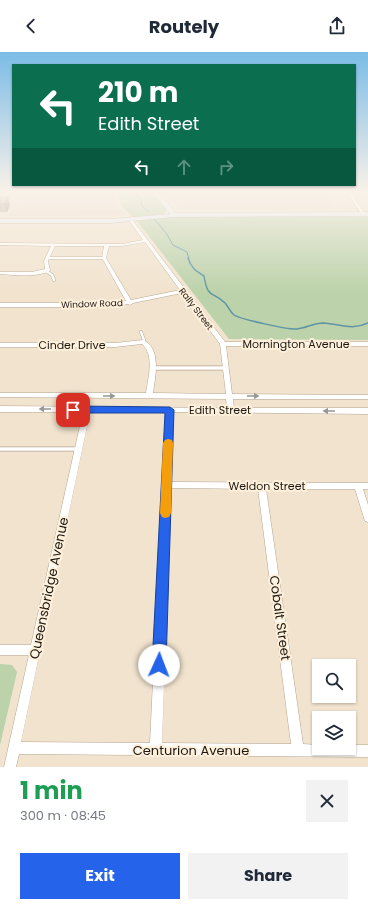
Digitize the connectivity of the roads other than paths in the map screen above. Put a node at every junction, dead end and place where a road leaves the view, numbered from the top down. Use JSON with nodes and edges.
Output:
{"nodes":[{"id":1,"x":134,"y":224,"type":"edge"},
{"id":2,"x":146,"y":241,"type":"junction"},
{"id":3,"x":0,"y":244,"type":"edge"},
{"id":4,"x":54,"y":244,"type":"junction"},
{"id":5,"x":106,"y":245,"type":"junction"},
{"id":6,"x":48,"y":258,"type":"junction"},
{"id":7,"x":104,"y":258,"type":"junction"},
{"id":8,"x":46,"y":271,"type":"junction"},
{"id":9,"x":0,"y":272,"type":"edge"},
{"id":10,"x":54,"y":280,"type":"dead end"},
{"id":11,"x":183,"y":291,"type":"junction"},
{"id":12,"x":130,"y":303,"type":"junction"},
{"id":13,"x":0,"y":305,"type":"edge"},
{"id":14,"x":141,"y":332,"type":"dead end"},
{"id":15,"x":143,"y":342,"type":"junction"},
{"id":16,"x":223,"y":344,"type":"junction"},
{"id":17,"x":368,"y":344,"type":"edge"},
{"id":18,"x":0,"y":345,"type":"edge"},
{"id":19,"x":152,"y":368,"type":"junction"},
{"id":20,"x":227,"y":368,"type":"junction"},
{"id":21,"x":0,"y":395,"type":"edge"},
{"id":22,"x":150,"y":396,"type":"junction"},
{"id":23,"x":230,"y":396,"type":"junction"},
{"id":24,"x":368,"y":397,"type":"edge"},
{"id":25,"x":0,"y":409,"type":"edge"},
{"id":26,"x":87,"y":410,"type":"junction"},
{"id":27,"x":170,"y":410,"type":"junction"},
{"id":28,"x":231,"y":410,"type":"junction"},
{"id":29,"x":368,"y":411,"type":"edge"},
{"id":30,"x":0,"y":448,"type":"edge"},
{"id":31,"x":79,"y":449,"type":"junction"},
{"id":32,"x":167,"y":485,"type":"junction"},
{"id":33,"x":262,"y":486,"type":"junction"},
{"id":34,"x":358,"y":486,"type":"junction"},
{"id":35,"x":368,"y":486,"type":"edge"},
{"id":36,"x":368,"y":518,"type":"edge"},
{"id":37,"x":0,"y":650,"type":"edge"},
{"id":38,"x":35,"y":650,"type":"junction"},
{"id":39,"x":14,"y":748,"type":"junction"},
{"id":40,"x":156,"y":750,"type":"junction"},
{"id":41,"x":298,"y":750,"type":"junction"},
{"id":42,"x":368,"y":751,"type":"edge"},
{"id":43,"x":10,"y":767,"type":"edge"}],
"edges":[{"from":1,"to":2,"type":"street","name":"Rally Street"},
{"from":2,"to":5,"type":"street"},
{"from":2,"to":11,"type":"street","name":"Rally Street"},
{"from":3,"to":4,"type":"street"},
{"from":4,"to":5,"type":"street"},
{"from":4,"to":6,"type":"street"},
{"from":5,"to":7,"type":"street"},
{"from":6,"to":7,"type":"lane"},
{"from":6,"to":8,"type":"street"},
{"from":7,"to":12,"type":"street"},
{"from":8,"to":9,"type":"street"},
{"from":8,"to":10,"type":"lane"},
{"from":11,"to":12,"type":"street","name":"Window Road"},
{"from":11,"to":16,"type":"street","name":"Rally Street"},
{"from":12,"to":13,"type":"street","name":"Window Road"},
{"from":14,"to":15,"type":"lane"},
{"from":15,"to":18,"type":"street","name":"Cinder Drive"},
{"from":15,"to":19,"type":"street"},
{"from":16,"to":17,"type":"street","name":"Mornington Avenue"},
{"from":16,"to":20,"type":"street","name":"Rally Street"},
{"from":19,"to":20,"type":"lane"},
{"from":19,"to":22,"type":"street"},
{"from":20,"to":23,"type":"street","name":"Rally Street"},
{"from":21,"to":22,"type":"street","name":"Edith Street","one_way":true},
{"from":22,"to":23,"type":"street","name":"Edith Street"},
{"from":23,"to":24,"type":"street","name":"Edith Street","one_way":true},
{"from":23,"to":28,"type":"street","name":"Rally Street"},
{"from":26,"to":25,"type":"street","name":"Edith Street","one_way":true},
{"from":26,"to":27,"type":"street","name":"Edith Street"},
{"from":26,"to":31,"type":"street","name":"Queensbridge Avenue"},
{"from":27,"to":28,"type":"street","name":"Edith Street"},
{"from":27,"to":32,"type":"street"},
{"from":29,"to":28,"type":"street","name":"Edith Street","one_way":true},
{"from":30,"to":31,"type":"lane"},
{"from":31,"to":38,"type":"street","name":"Queensbridge Avenue"},
{"from":32,"to":33,"type":"street","name":"Weldon Street"},
{"from":32,"to":40,"type":"street"},
{"from":33,"to":34,"type":"street","name":"Weldon Street"},
{"from":33,"to":41,"type":"street","name":"Cobalt Street"},
{"from":34,"to":35,"type":"street","name":"Weldon Street"},
{"from":34,"to":36,"type":"street"},
{"from":37,"to":38,"type":"street"},
{"from":38,"to":39,"type":"street","name":"Queensbridge Avenue"},
{"from":39,"to":40,"type":"street","name":"Centurion Avenue"},
{"from":39,"to":43,"type":"street","name":"Queensbridge Avenue"},
{"from":40,"to":41,"type":"street","name":"Centurion Avenue"},
{"from":41,"to":42,"type":"street","name":"Centurion Avenue"}]}
